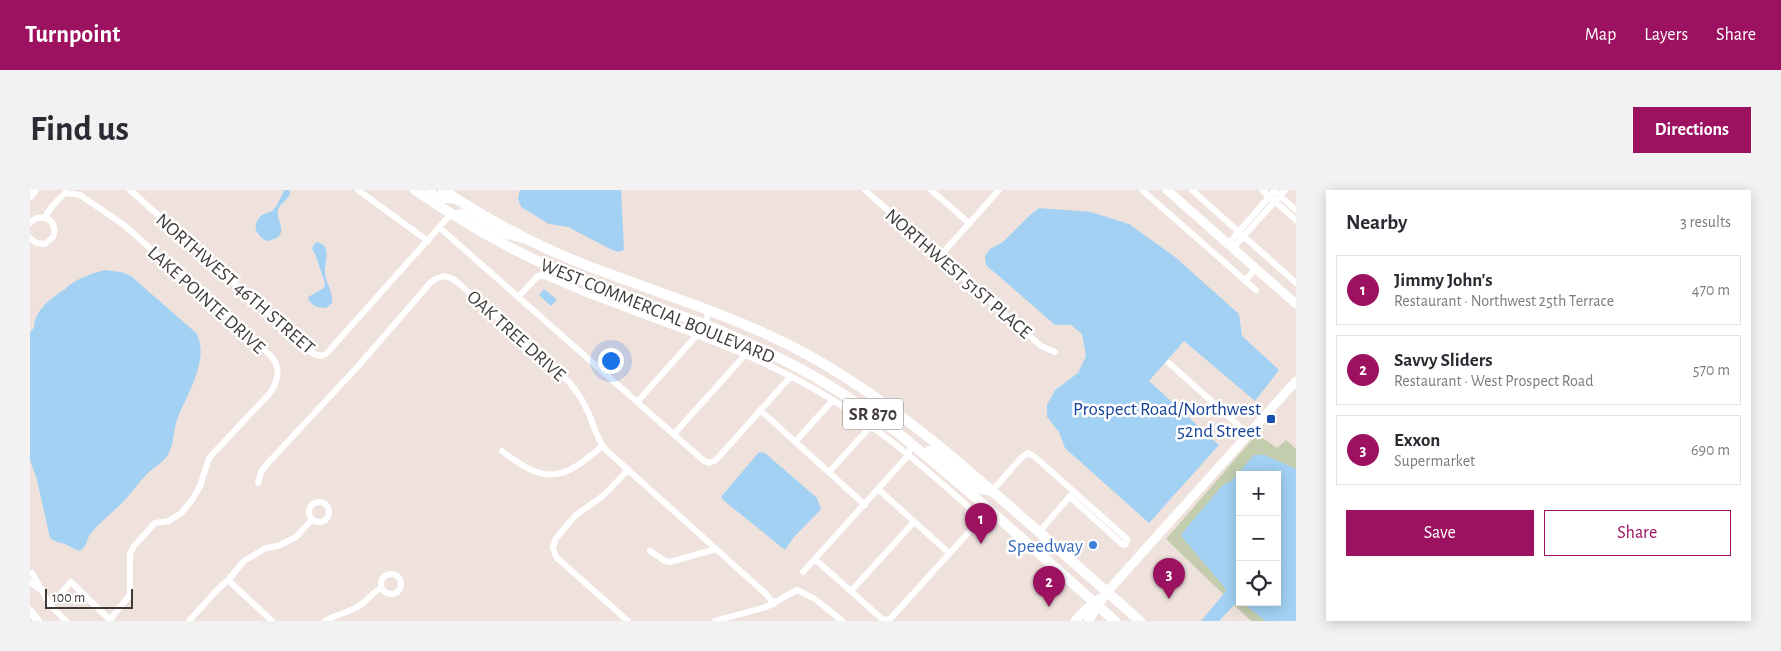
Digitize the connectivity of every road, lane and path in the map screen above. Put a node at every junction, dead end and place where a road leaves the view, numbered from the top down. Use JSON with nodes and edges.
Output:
{"nodes":[{"id":1,"x":34,"y":190,"type":"edge"},
{"id":2,"x":130,"y":190,"type":"edge"},
{"id":3,"x":358,"y":190,"type":"edge"},
{"id":4,"x":416,"y":190,"type":"edge"},
{"id":5,"x":429,"y":190,"type":"edge"},
{"id":6,"x":443,"y":190,"type":"edge"},
{"id":7,"x":865,"y":190,"type":"edge"},
{"id":8,"x":931,"y":190,"type":"edge"},
{"id":9,"x":999,"y":190,"type":"edge"},
{"id":10,"x":1142,"y":190,"type":"edge"},
{"id":11,"x":1167,"y":190,"type":"edge"},
{"id":12,"x":1192,"y":190,"type":"edge"},
{"id":13,"x":1262,"y":190,"type":"edge"},
{"id":14,"x":1278,"y":191,"type":"edge"},
{"id":15,"x":30,"y":195,"type":"edge"},
{"id":16,"x":1272,"y":199,"type":"junction"},
{"id":17,"x":460,"y":201,"type":"junction"},
{"id":18,"x":1296,"y":210,"type":"edge"},
{"id":19,"x":451,"y":214,"type":"junction"},
{"id":20,"x":33,"y":217,"type":"edge"},
{"id":21,"x":44,"y":218,"type":"junction"},
{"id":22,"x":1296,"y":220,"type":"edge"},
{"id":23,"x":30,"y":223,"type":"edge"},
{"id":24,"x":969,"y":224,"type":"junction"},
{"id":25,"x":440,"y":228,"type":"junction"},
{"id":26,"x":1241,"y":234,"type":"junction"},
{"id":27,"x":30,"y":239,"type":"edge"},
{"id":28,"x":428,"y":241,"type":"junction"},
{"id":29,"x":540,"y":245,"type":"junction"},
{"id":30,"x":1231,"y":246,"type":"junction"},
{"id":31,"x":940,"y":256,"type":"junction"},
{"id":32,"x":1256,"y":268,"type":"junction"},
{"id":33,"x":1245,"y":281,"type":"junction"},
{"id":34,"x":1296,"y":282,"type":"edge"},
{"id":35,"x":1256,"y":290,"type":"dead end"},
{"id":36,"x":518,"y":297,"type":"junction"},
{"id":37,"x":1296,"y":304,"type":"edge"},
{"id":38,"x":708,"y":310,"type":"junction"},
{"id":39,"x":706,"y":325,"type":"junction"},
{"id":40,"x":697,"y":335,"type":"junction"},
{"id":41,"x":1055,"y":352,"type":"dead end"},
{"id":42,"x":745,"y":355,"type":"junction"},
{"id":43,"x":1169,"y":363,"type":"dead end"},
{"id":44,"x":791,"y":376,"type":"junction"},
{"id":45,"x":1296,"y":382,"type":"edge"},
{"id":46,"x":832,"y":400,"type":"junction"},
{"id":47,"x":637,"y":402,"type":"junction"},
{"id":48,"x":760,"y":410,"type":"junction"},
{"id":49,"x":870,"y":426,"type":"junction"},
{"id":50,"x":674,"y":434,"type":"junction"},
{"id":51,"x":1249,"y":435,"type":"junction"},
{"id":52,"x":795,"y":442,"type":"junction"},
{"id":53,"x":912,"y":443,"type":"junction"},
{"id":54,"x":602,"y":446,"type":"junction"},
{"id":55,"x":502,"y":451,"type":"dead end"},
{"id":56,"x":908,"y":455,"type":"junction"},
{"id":57,"x":628,"y":470,"type":"junction"},
{"id":58,"x":829,"y":472,"type":"junction"},
{"id":59,"x":258,"y":483,"type":"dead end"},
{"id":60,"x":878,"y":489,"type":"junction"},
{"id":61,"x":992,"y":490,"type":"junction"},
{"id":62,"x":1072,"y":495,"type":"junction"},
{"id":63,"x":865,"y":505,"type":"junction"},
{"id":64,"x":985,"y":506,"type":"junction"},
{"id":65,"x":981,"y":518,"type":"junction"},
{"id":66,"x":312,"y":520,"type":"dead end"},
{"id":67,"x":914,"y":522,"type":"junction"},
{"id":68,"x":1039,"y":532,"type":"junction"},
{"id":69,"x":716,"y":549,"type":"junction"},
{"id":70,"x":650,"y":551,"type":"dead end"},
{"id":71,"x":949,"y":553,"type":"junction"},
{"id":72,"x":816,"y":560,"type":"junction"},
{"id":73,"x":803,"y":572,"type":"dead end"},
{"id":74,"x":31,"y":576,"type":"edge"},
{"id":75,"x":228,"y":580,"type":"junction"},
{"id":76,"x":381,"y":588,"type":"dead end"},
{"id":77,"x":851,"y":591,"type":"junction"},
{"id":78,"x":1107,"y":592,"type":"junction"},
{"id":79,"x":774,"y":604,"type":"junction"},
{"id":80,"x":1096,"y":604,"type":"junction"},
{"id":81,"x":50,"y":605,"type":"junction"},
{"id":82,"x":30,"y":611,"type":"edge"},
{"id":83,"x":109,"y":620,"type":"edge"},
{"id":84,"x":887,"y":620,"type":"edge"},
{"id":85,"x":38,"y":621,"type":"edge"},
{"id":86,"x":66,"y":621,"type":"edge"},
{"id":87,"x":189,"y":621,"type":"edge"},
{"id":88,"x":272,"y":621,"type":"edge"},
{"id":89,"x":326,"y":621,"type":"edge"},
{"id":90,"x":628,"y":621,"type":"edge"},
{"id":91,"x":714,"y":621,"type":"edge"},
{"id":92,"x":842,"y":621,"type":"edge"},
{"id":93,"x":1075,"y":621,"type":"edge"},
{"id":94,"x":1088,"y":621,"type":"edge"},
{"id":95,"x":1115,"y":621,"type":"edge"},
{"id":96,"x":1140,"y":621,"type":"edge"}],
"edges":[{"from":1,"to":15,"type":"main road"},
{"from":2,"to":28,"type":"street","name":"NORTHWEST 46TH STREET"},
{"from":3,"to":28,"type":"street"},
{"from":4,"to":19,"type":"main road","name":"WEST COMMERCIAL BOULEVARD","number":"SR 870"},
{"from":5,"to":17,"type":"street","name":"WEST COMMERCIAL BOULEVARD"},
{"from":6,"to":17,"type":"main road","name":"WEST COMMERCIAL BOULEVARD","number":"SR 870"},
{"from":7,"to":31,"type":"street","name":"NORTHWEST 51ST PLACE"},
{"from":8,"to":24,"type":"street"},
{"from":9,"to":24,"type":"street"},
{"from":10,"to":33,"type":"street"},
{"from":11,"to":30,"type":"main road"},
{"from":12,"to":26,"type":"street"},
{"from":13,"to":16,"type":"street"},
{"from":14,"to":16,"type":"street"},
{"from":14,"to":18,"type":"street"},
{"from":16,"to":22,"type":"street"},
{"from":16,"to":26,"type":"street"},
{"from":17,"to":29,"type":"main road","name":"WEST COMMERCIAL BOULEVARD","number":"SR 870"},
{"from":19,"to":25,"type":"street"},
{"from":19,"to":29,"type":"street","name":"WEST COMMERCIAL BOULEVARD"},
{"from":19,"to":39,"type":"main road","name":"WEST COMMERCIAL BOULEVARD","number":"SR 870"},
{"from":20,"to":21,"type":"street"},
{"from":20,"to":23,"type":"street"},
{"from":21,"to":27,"type":"street"},
{"from":21,"to":83,"type":"street","name":"LAKE POINTE DRIVE"},
{"from":24,"to":31,"type":"street"},
{"from":25,"to":28,"type":"street"},
{"from":25,"to":36,"type":"street"},
{"from":26,"to":30,"type":"street"},
{"from":26,"to":34,"type":"street"},
{"from":29,"to":38,"type":"main road","name":"WEST COMMERCIAL BOULEVARD","number":"SR 870"},
{"from":30,"to":32,"type":"main road"},
{"from":31,"to":41,"type":"street","name":"NORTHWEST 51ST PLACE"},
{"from":32,"to":33,"type":"street"},
{"from":32,"to":37,"type":"main road"},
{"from":33,"to":35,"type":"street"},
{"from":36,"to":40,"type":"street"},
{"from":36,"to":47,"type":"street"},
{"from":38,"to":39,"type":"street"},
{"from":38,"to":61,"type":"main road","name":"WEST COMMERCIAL BOULEVARD","number":"SR 870"},
{"from":39,"to":40,"type":"street"},
{"from":39,"to":53,"type":"main road","name":"WEST COMMERCIAL BOULEVARD","number":"SR 870"},
{"from":40,"to":42,"type":"street"},
{"from":40,"to":47,"type":"street"},
{"from":42,"to":44,"type":"street"},
{"from":42,"to":50,"type":"street"},
{"from":43,"to":51,"type":"street"},
{"from":44,"to":46,"type":"street"},
{"from":44,"to":48,"type":"street"},
{"from":45,"to":51,"type":"main road"},
{"from":46,"to":49,"type":"street"},
{"from":46,"to":52,"type":"street"},
{"from":47,"to":50,"type":"street"},
{"from":48,"to":50,"type":"street"},
{"from":48,"to":52,"type":"street"},
{"from":49,"to":56,"type":"street"},
{"from":49,"to":58,"type":"street"},
{"from":51,"to":78,"type":"main road"},
{"from":52,"to":58,"type":"street"},
{"from":53,"to":56,"type":"street"},
{"from":53,"to":61,"type":"main road"},
{"from":53,"to":64,"type":"main road","name":"WEST COMMERCIAL BOULEVARD","number":"SR 870"},
{"from":54,"to":55,"type":"street"},
{"from":54,"to":57,"type":"street","name":"OAK TREE DRIVE"},
{"from":54,"to":59,"type":"street","name":"OAK TREE DRIVE"},
{"from":56,"to":60,"type":"street"},
{"from":56,"to":65,"type":"street"},
{"from":57,"to":69,"type":"street","name":"OAK TREE DRIVE"},
{"from":57,"to":90,"type":"street"},
{"from":58,"to":63,"type":"street"},
{"from":60,"to":63,"type":"street"},
{"from":60,"to":67,"type":"street"},
{"from":61,"to":62,"type":"street"},
{"from":61,"to":68,"type":"main road","name":"WEST COMMERCIAL BOULEVARD","number":"SR 870"},
{"from":62,"to":62,"type":"street"},
{"from":62,"to":68,"type":"street"},
{"from":63,"to":72,"type":"street"},
{"from":64,"to":65,"type":"street"},
{"from":64,"to":80,"type":"main road","name":"WEST COMMERCIAL BOULEVARD","number":"SR 870"},
{"from":65,"to":71,"type":"street"},
{"from":66,"to":75,"type":"street"},
{"from":67,"to":71,"type":"street"},
{"from":67,"to":77,"type":"street"},
{"from":68,"to":78,"type":"main road","name":"WEST COMMERCIAL BOULEVARD","number":"SR 870"},
{"from":69,"to":70,"type":"street"},
{"from":69,"to":79,"type":"street","name":"OAK TREE DRIVE"},
{"from":71,"to":84,"type":"street"},
{"from":72,"to":73,"type":"street"},
{"from":72,"to":77,"type":"street"},
{"from":74,"to":81,"type":"street"},
{"from":75,"to":87,"type":"street"},
{"from":75,"to":88,"type":"street"},
{"from":76,"to":89,"type":"street"},
{"from":77,"to":84,"type":"street"},
{"from":78,"to":80,"type":"main road"},
{"from":78,"to":96,"type":"main road","name":"WEST COMMERCIAL BOULEVARD","number":"SR 870"},
{"from":79,"to":91,"type":"street"},
{"from":79,"to":92,"type":"street"},
{"from":80,"to":93,"type":"main road"},
{"from":80,"to":94,"type":"main road"},
{"from":80,"to":95,"type":"main road","name":"WEST COMMERCIAL BOULEVARD","number":"SR 870"},
{"from":81,"to":83,"type":"street"},
{"from":81,"to":86,"type":"street"},
{"from":82,"to":85,"type":"street"}]}
